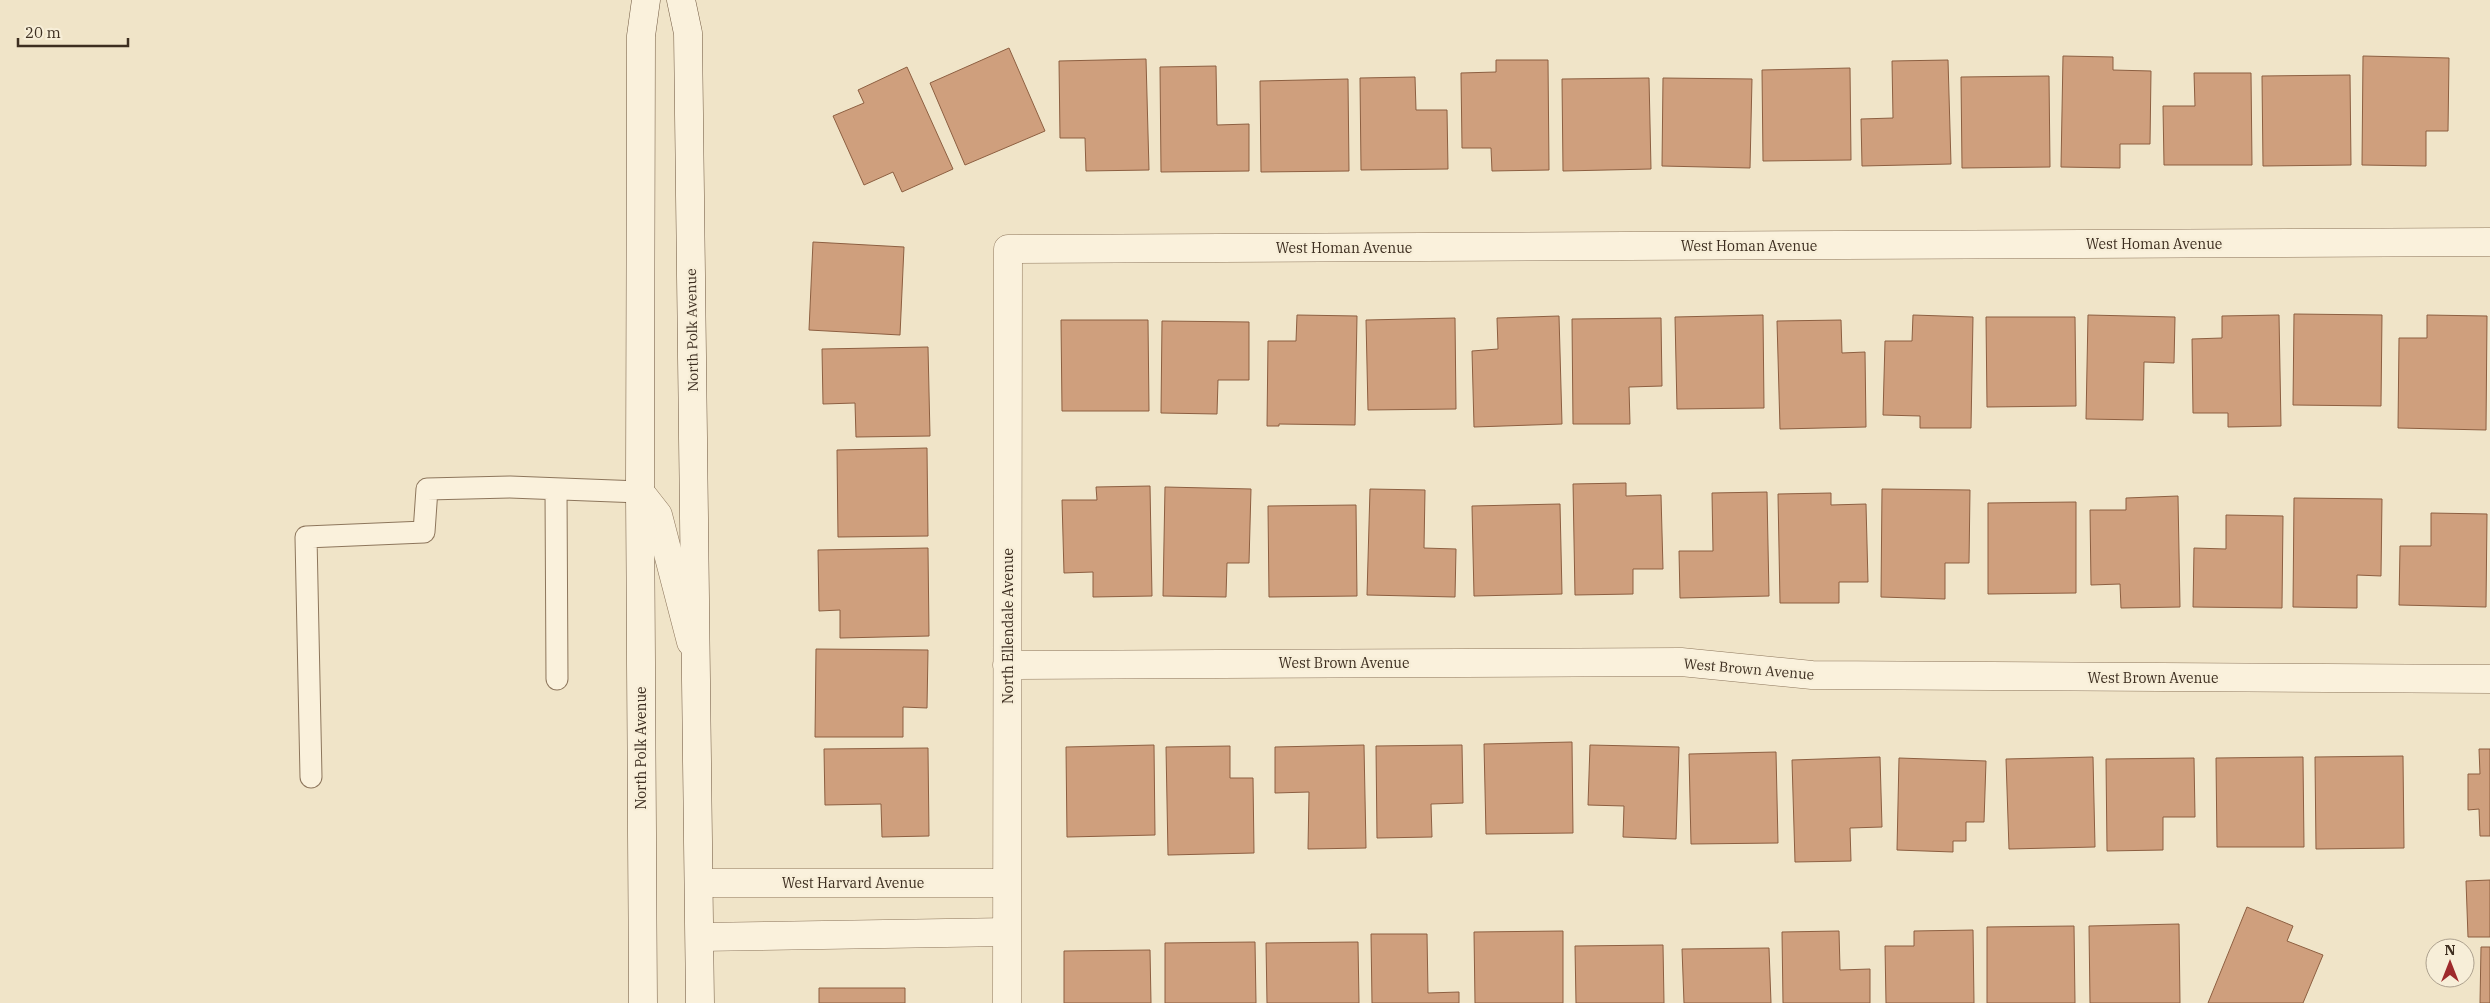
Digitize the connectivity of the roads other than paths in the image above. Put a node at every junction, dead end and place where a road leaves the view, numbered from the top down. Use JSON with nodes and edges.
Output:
{"nodes":[{"id":1,"x":646,"y":0,"type":"edge"},
{"id":2,"x":681,"y":0,"type":"edge"},
{"id":3,"x":2490,"y":242,"type":"edge"},
{"id":4,"x":1008,"y":249,"type":"joint"},
{"id":5,"x":556,"y":489,"type":"junction"},
{"id":6,"x":640,"y":492,"type":"junction"},
{"id":7,"x":696,"y":660,"type":"junction"},
{"id":8,"x":1007,"y":665,"type":"junction"},
{"id":9,"x":557,"y":679,"type":"dead end"},
{"id":10,"x":2490,"y":679,"type":"edge"},
{"id":11,"x":311,"y":777,"type":"dead end"},
{"id":12,"x":1007,"y":882,"type":"junction"},
{"id":13,"x":699,"y":883,"type":"junction"},
{"id":14,"x":1007,"y":932,"type":"junction"},
{"id":15,"x":700,"y":937,"type":"junction"},
{"id":16,"x":643,"y":1003,"type":"edge"},
{"id":17,"x":700,"y":1003,"type":"edge"},
{"id":18,"x":1007,"y":1003,"type":"edge"}],
"edges":[{"from":1,"to":6,"type":"street","name":"North Polk Avenue"},
{"from":2,"to":7,"type":"street","name":"North Polk Avenue"},
{"from":3,"to":4,"type":"street","name":"West Homan Avenue"},
{"from":4,"to":8,"type":"street","name":"North Ellendale Avenue"},
{"from":5,"to":6,"type":"lane"},
{"from":5,"to":9,"type":"lane"},
{"from":5,"to":11,"type":"lane"},
{"from":6,"to":7,"type":"street","name":"North Polk Avenue"},
{"from":6,"to":16,"type":"street","name":"North Polk Avenue"},
{"from":7,"to":13,"type":"street","name":"North Polk Avenue"},
{"from":8,"to":10,"type":"street","name":"West Brown Avenue"},
{"from":8,"to":12,"type":"street","name":"North Ellendale Avenue"},
{"from":12,"to":13,"type":"street","name":"West Harvard Avenue"},
{"from":12,"to":14,"type":"street","name":"North Ellendale Avenue"},
{"from":13,"to":15,"type":"street","name":"North Polk Avenue"},
{"from":14,"to":15,"type":"street"},
{"from":14,"to":18,"type":"street","name":"North Ellendale Avenue"},
{"from":15,"to":17,"type":"street","name":"North Polk Avenue"}]}
